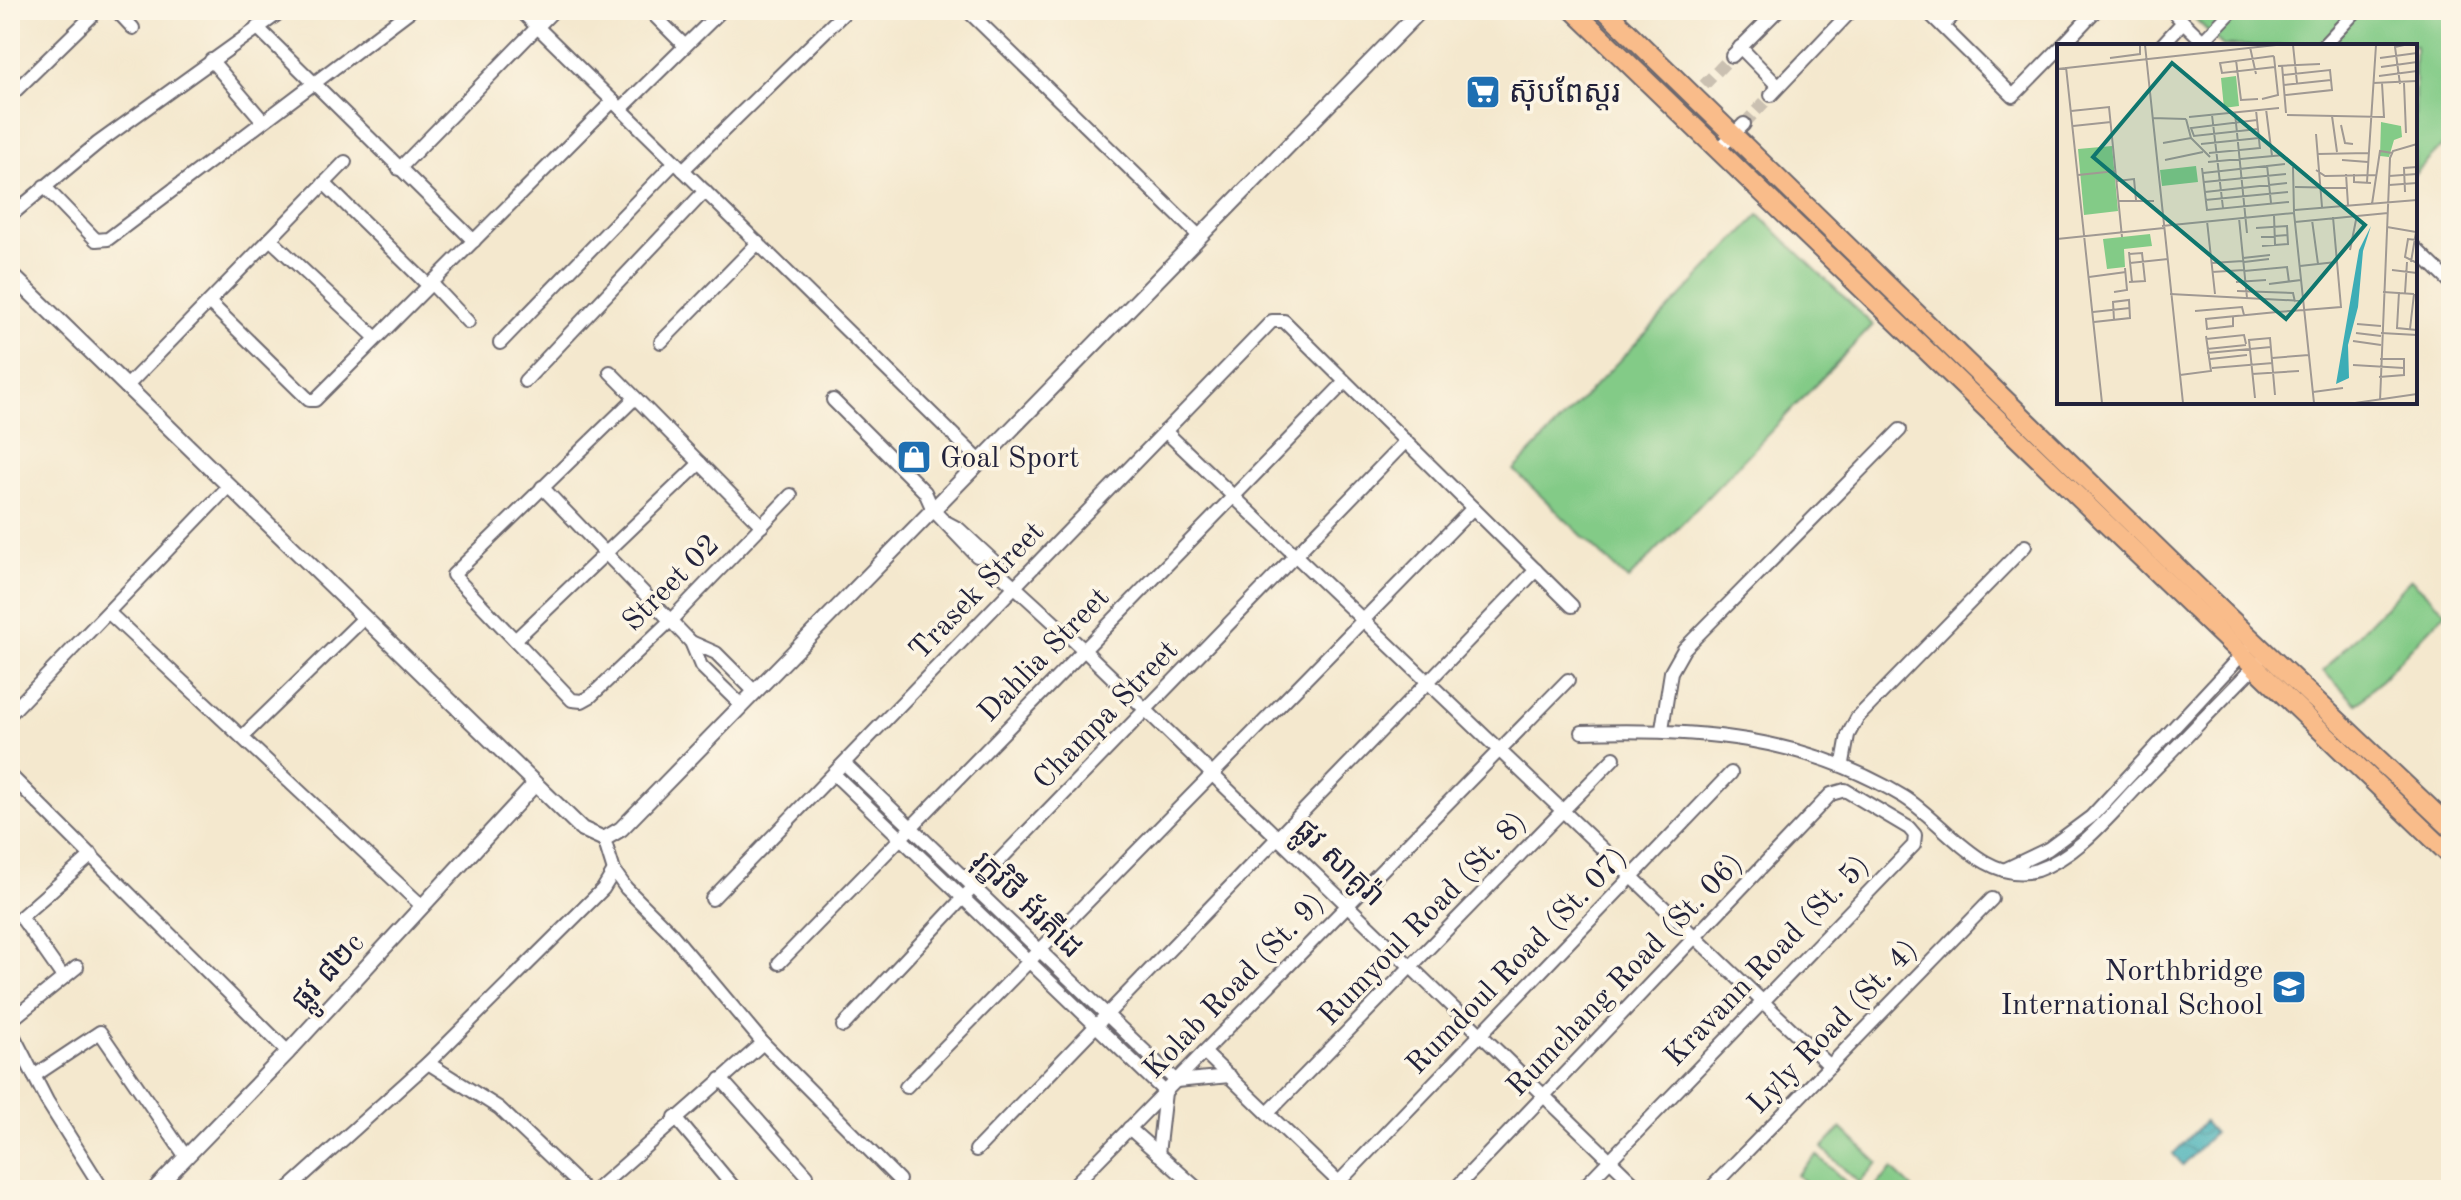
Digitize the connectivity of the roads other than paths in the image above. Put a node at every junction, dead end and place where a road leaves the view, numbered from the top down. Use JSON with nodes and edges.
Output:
{"nodes":[{"id":1,"x":98,"y":10,"type":"edge"},
{"id":2,"x":116,"y":10,"type":"edge"},
{"id":3,"x":283,"y":10,"type":"edge"},
{"id":4,"x":411,"y":10,"type":"edge"},
{"id":5,"x":520,"y":10,"type":"edge"},
{"id":6,"x":554,"y":10,"type":"edge"},
{"id":7,"x":649,"y":10,"type":"edge"},
{"id":8,"x":722,"y":10,"type":"edge"},
{"id":9,"x":847,"y":10,"type":"edge"},
{"id":10,"x":967,"y":10,"type":"edge"},
{"id":11,"x":1421,"y":10,"type":"edge"},
{"id":12,"x":1573,"y":10,"type":"edge"},
{"id":13,"x":1605,"y":10,"type":"edge"},
{"id":14,"x":1778,"y":10,"type":"edge"},
{"id":15,"x":1852,"y":10,"type":"edge"},
{"id":16,"x":1926,"y":10,"type":"edge"},
{"id":17,"x":1958,"y":10,"type":"edge"},
{"id":18,"x":2096,"y":10,"type":"edge"},
{"id":19,"x":2171,"y":10,"type":"edge"},
{"id":20,"x":2233,"y":10,"type":"edge"},
{"id":21,"x":2357,"y":10,"type":"edge"},
{"id":22,"x":2183,"y":22,"type":"junction"},
{"id":23,"x":1943,"y":26,"type":"junction"},
{"id":24,"x":257,"y":27,"type":"junction"},
{"id":25,"x":537,"y":27,"type":"junction"},
{"id":26,"x":133,"y":28,"type":"dead end"},
{"id":27,"x":2064,"y":44,"type":"edge"},
{"id":28,"x":2163,"y":44,"type":"edge"},
{"id":29,"x":2205,"y":44,"type":"edge"},
{"id":30,"x":2325,"y":44,"type":"edge"},
{"id":31,"x":685,"y":46,"type":"junction"},
{"id":32,"x":2057,"y":51,"type":"edge"},
{"id":33,"x":211,"y":60,"type":"junction"},
{"id":34,"x":312,"y":84,"type":"junction"},
{"id":35,"x":10,"y":96,"type":"edge"},
{"id":36,"x":617,"y":105,"type":"junction"},
{"id":37,"x":263,"y":121,"type":"junction"},
{"id":38,"x":1739,"y":130,"type":"junction"},
{"id":39,"x":1718,"y":150,"type":"junction"},
{"id":40,"x":345,"y":162,"type":"dead end"},
{"id":41,"x":679,"y":166,"type":"junction"},
{"id":42,"x":399,"y":169,"type":"junction"},
{"id":43,"x":324,"y":183,"type":"junction"},
{"id":44,"x":44,"y":186,"type":"junction"},
{"id":45,"x":705,"y":191,"type":"junction"},
{"id":46,"x":10,"y":216,"type":"edge"},
{"id":47,"x":1200,"y":237,"type":"junction"},
{"id":48,"x":270,"y":239,"type":"junction"},
{"id":49,"x":474,"y":241,"type":"junction"},
{"id":50,"x":758,"y":243,"type":"junction"},
{"id":51,"x":2417,"y":250,"type":"edge"},
{"id":52,"x":10,"y":273,"type":"edge"},
{"id":53,"x":2451,"y":283,"type":"edge"},
{"id":54,"x":430,"y":285,"type":"junction"},
{"id":55,"x":209,"y":302,"type":"junction"},
{"id":56,"x":468,"y":322,"type":"dead end"},
{"id":57,"x":376,"y":338,"type":"junction"},
{"id":58,"x":661,"y":342,"type":"dead end"},
{"id":59,"x":500,"y":343,"type":"dead end"},
{"id":60,"x":610,"y":372,"type":"dead end"},
{"id":61,"x":525,"y":381,"type":"dead end"},
{"id":62,"x":1345,"y":382,"type":"junction"},
{"id":63,"x":126,"y":387,"type":"junction"},
{"id":64,"x":635,"y":398,"type":"junction"},
{"id":65,"x":833,"y":400,"type":"dead end"},
{"id":66,"x":1900,"y":430,"type":"dead end"},
{"id":67,"x":1165,"y":431,"type":"junction"},
{"id":68,"x":1406,"y":441,"type":"junction"},
{"id":69,"x":980,"y":461,"type":"junction"},
{"id":70,"x":700,"y":463,"type":"junction"},
{"id":71,"x":229,"y":486,"type":"junction"},
{"id":72,"x":542,"y":487,"type":"junction"},
{"id":73,"x":791,"y":495,"type":"dead end"},
{"id":74,"x":1234,"y":497,"type":"junction"},
{"id":75,"x":1473,"y":508,"type":"junction"},
{"id":76,"x":933,"y":510,"type":"junction"},
{"id":77,"x":944,"y":521,"type":"junction"},
{"id":78,"x":762,"y":526,"type":"junction"},
{"id":79,"x":2025,"y":546,"type":"dead end"},
{"id":80,"x":607,"y":552,"type":"junction"},
{"id":81,"x":1295,"y":555,"type":"junction"},
{"id":82,"x":1536,"y":570,"type":"junction"},
{"id":83,"x":1001,"y":574,"type":"junction"},
{"id":84,"x":1015,"y":587,"type":"junction"},
{"id":85,"x":1572,"y":606,"type":"dead end"},
{"id":86,"x":109,"y":613,"type":"junction"},
{"id":87,"x":364,"y":618,"type":"junction"},
{"id":88,"x":671,"y":620,"type":"junction"},
{"id":89,"x":1364,"y":621,"type":"junction"},
{"id":90,"x":515,"y":640,"type":"junction"},
{"id":91,"x":691,"y":642,"type":"junction"},
{"id":92,"x":2262,"y":648,"type":"junction"},
{"id":93,"x":1084,"y":650,"type":"junction"},
{"id":94,"x":2247,"y":662,"type":"junction"},
{"id":95,"x":1568,"y":680,"type":"dead end"},
{"id":96,"x":1429,"y":683,"type":"junction"},
{"id":97,"x":755,"y":692,"type":"junction"},
{"id":98,"x":742,"y":706,"type":"junction"},
{"id":99,"x":1146,"y":709,"type":"junction"},
{"id":100,"x":10,"y":714,"type":"edge"},
{"id":101,"x":1662,"y":729,"type":"junction"},
{"id":102,"x":1582,"y":732,"type":"dead end"},
{"id":103,"x":242,"y":737,"type":"junction"},
{"id":104,"x":1499,"y":750,"type":"junction"},
{"id":105,"x":1614,"y":758,"type":"dead end"},
{"id":106,"x":1843,"y":763,"type":"junction"},
{"id":107,"x":845,"y":764,"type":"junction"},
{"id":108,"x":1731,"y":773,"type":"dead end"},
{"id":109,"x":834,"y":774,"type":"junction"},
{"id":110,"x":1212,"y":774,"type":"junction"},
{"id":111,"x":10,"y":775,"type":"edge"},
{"id":112,"x":535,"y":784,"type":"junction"},
{"id":113,"x":1831,"y":794,"type":"joint"},
{"id":114,"x":1563,"y":811,"type":"junction"},
{"id":115,"x":910,"y":827,"type":"junction"},
{"id":116,"x":2451,"y":828,"type":"edge"},
{"id":117,"x":899,"y":837,"type":"junction"},
{"id":118,"x":604,"y":839,"type":"junction"},
{"id":119,"x":1279,"y":839,"type":"junction"},
{"id":120,"x":92,"y":855,"type":"junction"},
{"id":121,"x":2451,"y":856,"type":"edge"},
{"id":122,"x":614,"y":871,"type":"junction"},
{"id":123,"x":1632,"y":877,"type":"junction"},
{"id":124,"x":973,"y":887,"type":"junction"},
{"id":125,"x":963,"y":898,"type":"junction"},
{"id":126,"x":712,"y":899,"type":"dead end"},
{"id":127,"x":1992,"y":899,"type":"dead end"},
{"id":128,"x":421,"y":905,"type":"junction"},
{"id":129,"x":1347,"y":905,"type":"junction"},
{"id":130,"x":1695,"y":937,"type":"junction"},
{"id":131,"x":1039,"y":950,"type":"junction"},
{"id":132,"x":1028,"y":961,"type":"junction"},
{"id":133,"x":779,"y":963,"type":"dead end"},
{"id":134,"x":77,"y":967,"type":"dead end"},
{"id":135,"x":1411,"y":967,"type":"junction"},
{"id":136,"x":63,"y":977,"type":"junction"},
{"id":137,"x":1762,"y":1001,"type":"junction"},
{"id":138,"x":1107,"y":1015,"type":"junction"},
{"id":139,"x":10,"y":1021,"type":"edge"},
{"id":140,"x":843,"y":1026,"type":"dead end"},
{"id":141,"x":1096,"y":1026,"type":"junction"},
{"id":142,"x":10,"y":1029,"type":"edge"},
{"id":143,"x":1481,"y":1034,"type":"junction"},
{"id":144,"x":763,"y":1043,"type":"junction"},
{"id":145,"x":288,"y":1052,"type":"junction"},
{"id":146,"x":1204,"y":1052,"type":"junction"},
{"id":147,"x":428,"y":1063,"type":"junction"},
{"id":148,"x":1830,"y":1066,"type":"junction"},
{"id":149,"x":34,"y":1076,"type":"junction"},
{"id":150,"x":1230,"y":1076,"type":"junction"},
{"id":151,"x":721,"y":1079,"type":"junction"},
{"id":152,"x":1176,"y":1081,"type":"junction"},
{"id":153,"x":906,"y":1087,"type":"dead end"},
{"id":154,"x":1165,"y":1092,"type":"junction"},
{"id":155,"x":1544,"y":1096,"type":"junction"},
{"id":156,"x":1268,"y":1113,"type":"junction"},
{"id":157,"x":675,"y":1117,"type":"junction"},
{"id":158,"x":1129,"y":1128,"type":"junction"},
{"id":159,"x":976,"y":1150,"type":"dead end"},
{"id":160,"x":1158,"y":1154,"type":"junction"},
{"id":161,"x":186,"y":1157,"type":"junction"},
{"id":162,"x":1610,"y":1160,"type":"junction"},
{"id":163,"x":807,"y":1175,"type":"dead end"},
{"id":164,"x":899,"y":1180,"type":"dead end"},
{"id":165,"x":1343,"y":1186,"type":"edge"},
{"id":166,"x":103,"y":1190,"type":"edge"},
{"id":167,"x":154,"y":1190,"type":"edge"},
{"id":168,"x":287,"y":1190,"type":"edge"},
{"id":169,"x":585,"y":1190,"type":"edge"},
{"id":170,"x":596,"y":1190,"type":"edge"},
{"id":171,"x":736,"y":1190,"type":"edge"},
{"id":172,"x":1069,"y":1190,"type":"edge"},
{"id":173,"x":1199,"y":1190,"type":"edge"},
{"id":174,"x":1454,"y":1190,"type":"edge"},
{"id":175,"x":1581,"y":1190,"type":"edge"},
{"id":176,"x":1641,"y":1190,"type":"edge"},
{"id":177,"x":1709,"y":1190,"type":"edge"}],
"edges":[{"from":1,"to":35,"type":"street"},
{"from":2,"to":26,"type":"street"},
{"from":3,"to":24,"type":"street"},
{"from":4,"to":34,"type":"street"},
{"from":5,"to":25,"type":"street"},
{"from":6,"to":25,"type":"street"},
{"from":7,"to":31,"type":"street"},
{"from":8,"to":31,"type":"street"},
{"from":9,"to":41,"type":"street"},
{"from":10,"to":47,"type":"street"},
{"from":11,"to":47,"type":"street"},
{"from":12,"to":39,"type":"main road"},
{"from":13,"to":38,"type":"main road"},
{"from":14,"to":15,"type":"street"},
{"from":16,"to":23,"type":"street"},
{"from":17,"to":23,"type":"street"},
{"from":18,"to":27,"type":"street"},
{"from":19,"to":22,"type":"street"},
{"from":20,"to":29,"type":"street"},
{"from":21,"to":30,"type":"street"},
{"from":22,"to":28,"type":"street"},
{"from":22,"to":29,"type":"street"},
{"from":23,"to":32,"type":"street"},
{"from":24,"to":33,"type":"street"},
{"from":24,"to":34,"type":"street"},
{"from":25,"to":36,"type":"street"},
{"from":25,"to":42,"type":"street"},
{"from":31,"to":36,"type":"street"},
{"from":33,"to":37,"type":"street"},
{"from":33,"to":44,"type":"street"},
{"from":34,"to":37,"type":"street"},
{"from":34,"to":42,"type":"street"},
{"from":36,"to":41,"type":"street"},
{"from":36,"to":49,"type":"street"},
{"from":37,"to":44,"type":"street"},
{"from":38,"to":39,"type":"street"},
{"from":38,"to":92,"type":"main road"},
{"from":39,"to":94,"type":"main road"},
{"from":40,"to":43,"type":"street"},
{"from":41,"to":45,"type":"street"},
{"from":41,"to":59,"type":"street"},
{"from":42,"to":49,"type":"street"},
{"from":43,"to":48,"type":"street"},
{"from":43,"to":54,"type":"street"},
{"from":44,"to":46,"type":"street"},
{"from":45,"to":50,"type":"street"},
{"from":45,"to":61,"type":"street"},
{"from":47,"to":69,"type":"street"},
{"from":48,"to":55,"type":"street"},
{"from":48,"to":57,"type":"street"},
{"from":49,"to":54,"type":"street"},
{"from":50,"to":58,"type":"street"},
{"from":50,"to":69,"type":"street"},
{"from":51,"to":53,"type":"street"},
{"from":52,"to":63,"type":"street"},
{"from":54,"to":56,"type":"street"},
{"from":54,"to":57,"type":"street"},
{"from":55,"to":57,"type":"street"},
{"from":55,"to":63,"type":"street"},
{"from":60,"to":64,"type":"street"},
{"from":62,"to":67,"type":"street","name":"Trasek Street"},
{"from":62,"to":68,"type":"street"},
{"from":62,"to":74,"type":"street","name":"Dahlia Street"},
{"from":63,"to":71,"type":"street"},
{"from":64,"to":70,"type":"street"},
{"from":64,"to":72,"type":"street"},
{"from":65,"to":76,"type":"street","name":"ផ្លូវ សាគូរ៉ា"},
{"from":66,"to":101,"type":"street"},
{"from":67,"to":74,"type":"street"},
{"from":67,"to":84,"type":"street","name":"Trasek Street"},
{"from":68,"to":75,"type":"street"},
{"from":68,"to":81,"type":"street","name":"Champa Street"},
{"from":69,"to":76,"type":"street"},
{"from":70,"to":78,"type":"street"},
{"from":70,"to":80,"type":"street"},
{"from":71,"to":86,"type":"street"},
{"from":71,"to":87,"type":"street"},
{"from":72,"to":80,"type":"street"},
{"from":72,"to":90,"type":"street"},
{"from":73,"to":78,"type":"street","name":"Street 02"},
{"from":74,"to":81,"type":"street"},
{"from":74,"to":93,"type":"street","name":"Dahlia Street"},
{"from":75,"to":82,"type":"street"},
{"from":75,"to":89,"type":"street"},
{"from":76,"to":77,"type":"street","name":"ផ្លូវ សាគូរ៉ា"},
{"from":76,"to":97,"type":"street"},
{"from":77,"to":83,"type":"street","name":"ផ្លូវ សាគូរ៉ា"},
{"from":77,"to":83,"type":"street","name":"ផ្លូវ សាគូរ៉ា"},
{"from":78,"to":88,"type":"street","name":"Street 02"},
{"from":79,"to":106,"type":"street"},
{"from":80,"to":88,"type":"street"},
{"from":80,"to":90,"type":"street"},
{"from":81,"to":89,"type":"street"},
{"from":81,"to":99,"type":"street","name":"Champa Street"},
{"from":82,"to":85,"type":"street"},
{"from":82,"to":96,"type":"street"},
{"from":83,"to":84,"type":"street","name":"ផ្លូវ សាគូរ៉ា"},
{"from":84,"to":93,"type":"street","name":"ផ្លូវ សាគូរ៉ា"},
{"from":84,"to":107,"type":"street","name":"Trasek Street"},
{"from":86,"to":100,"type":"street"},
{"from":86,"to":103,"type":"street"},
{"from":87,"to":103,"type":"street"},
{"from":87,"to":112,"type":"street"},
{"from":88,"to":90,"type":"street","name":"Street 02"},
{"from":88,"to":91,"type":"street"},
{"from":89,"to":96,"type":"street"},
{"from":89,"to":110,"type":"street"},
{"from":91,"to":97,"type":"street"},
{"from":91,"to":98,"type":"street"},
{"from":92,"to":94,"type":"street"},
{"from":92,"to":116,"type":"main road"},
{"from":93,"to":99,"type":"street","name":"ផ្លូវ សាគូរ៉ា"},
{"from":93,"to":115,"type":"street","name":"Dahlia Street"},
{"from":94,"to":106,"type":"street"},
{"from":94,"to":121,"type":"main road"},
{"from":95,"to":104,"type":"street","name":"Kolab Road (St. 9)"},
{"from":96,"to":104,"type":"street"},
{"from":96,"to":119,"type":"street"},
{"from":97,"to":98,"type":"street"},
{"from":98,"to":118,"type":"street"},
{"from":99,"to":110,"type":"street","name":"ផ្លូវ សាគូរ៉ា"},
{"from":99,"to":124,"type":"street","name":"Champa Street"},
{"from":101,"to":102,"type":"street"},
{"from":101,"to":106,"type":"street"},
{"from":103,"to":128,"type":"street"},
{"from":104,"to":114,"type":"street"},
{"from":104,"to":129,"type":"street","name":"Kolab Road (St. 9)"},
{"from":105,"to":114,"type":"street","name":"Rumyoul Road (St. 8)"},
{"from":107,"to":109,"type":"street","name":"Trasek Street"},
{"from":107,"to":115,"type":"street","name":"រុក្ខវិថី អ័រគីដេ"},
{"from":108,"to":123,"type":"street","name":"Rumdoul Road (St. 07)"},
{"from":109,"to":117,"type":"street","name":"រុក្ខវិថី អ័រគីដេ"},
{"from":109,"to":126,"type":"street","name":"Trasek Street"},
{"from":110,"to":119,"type":"street","name":"ផ្លូវ សាគូរ៉ា"},
{"from":110,"to":131,"type":"street"},
{"from":111,"to":120,"type":"street"},
{"from":112,"to":118,"type":"street"},
{"from":112,"to":128,"type":"street","name":"ផ្លូវ ៨២c"},
{"from":113,"to":130,"type":"street","name":"Rumchang Road (St. 06)"},
{"from":113,"to":137,"type":"street","name":"Kravann Road (St. 5)"},
{"from":114,"to":123,"type":"street"},
{"from":114,"to":135,"type":"street","name":"Rumyoul Road (St. 8)"},
{"from":115,"to":117,"type":"street","name":"Dahlia Street"},
{"from":115,"to":124,"type":"street","name":"រុក្ខវិថី អ័រគីដេ"},
{"from":117,"to":125,"type":"street","name":"រុក្ខវិថី អ័រគីដេ"},
{"from":117,"to":133,"type":"street","name":"Dahlia Street"},
{"from":118,"to":122,"type":"street"},
{"from":119,"to":129,"type":"street","name":"ផ្លូវ សាគូរ៉ា"},
{"from":119,"to":138,"type":"street"},
{"from":120,"to":136,"type":"street"},
{"from":120,"to":145,"type":"street"},
{"from":122,"to":144,"type":"street"},
{"from":122,"to":147,"type":"street"},
{"from":123,"to":130,"type":"street"},
{"from":123,"to":143,"type":"street","name":"Rumdoul Road (St. 07)"},
{"from":124,"to":125,"type":"street","name":"Champa Street"},
{"from":124,"to":131,"type":"street","name":"រុក្ខវិថី អ័រគីដេ"},
{"from":125,"to":132,"type":"street","name":"រុក្ខវិថី អ័រគីដេ"},
{"from":125,"to":140,"type":"street","name":"Champa Street"},
{"from":127,"to":148,"type":"street","name":"Lyly Road (St. 4)"},
{"from":128,"to":145,"type":"street","name":"ផ្លូវ ៨២c"},
{"from":129,"to":135,"type":"street","name":"ផ្លូវ សាគូរ៉ា"},
{"from":129,"to":146,"type":"street","name":"Kolab Road (St. 9)"},
{"from":130,"to":137,"type":"street"},
{"from":130,"to":155,"type":"street","name":"Rumchang Road (St. 06)"},
{"from":131,"to":132,"type":"street"},
{"from":131,"to":138,"type":"street","name":"រុក្ខវិថី អ័រគីដេ"},
{"from":132,"to":141,"type":"street","name":"រុក្ខវិថី អ័រគីដេ"},
{"from":132,"to":153,"type":"street"},
{"from":134,"to":136,"type":"street"},
{"from":135,"to":143,"type":"street","name":"ផ្លូវ សាគូរ៉ា"},
{"from":135,"to":156,"type":"street","name":"Rumyoul Road (St. 8)"},
{"from":136,"to":139,"type":"street"},
{"from":137,"to":148,"type":"street"},
{"from":137,"to":162,"type":"street","name":"Kravann Road (St. 5)"},
{"from":138,"to":141,"type":"street"},
{"from":138,"to":152,"type":"street","name":"រុក្ខវិថី អ័រគីដេ"},
{"from":141,"to":154,"type":"street","name":"រុក្ខវិថី អ័រគីដេ"},
{"from":141,"to":159,"type":"street"},
{"from":142,"to":149,"type":"street"},
{"from":143,"to":155,"type":"street","name":"ផ្លូវ សាគូរ៉ា"},
{"from":143,"to":165,"type":"street","name":"Rumdoul Road (St. 07)"},
{"from":144,"to":151,"type":"street"},
{"from":144,"to":164,"type":"street"},
{"from":145,"to":161,"type":"street","name":"ផ្លូវ ៨២c"},
{"from":146,"to":150,"type":"street"},
{"from":146,"to":152,"type":"street","name":"Kolab Road (St. 9)"},
{"from":147,"to":168,"type":"street"},
{"from":147,"to":169,"type":"street"},
{"from":148,"to":177,"type":"street","name":"Lyly Road (St. 4)"},
{"from":149,"to":161,"type":"street"},
{"from":149,"to":166,"type":"street"},
{"from":150,"to":152,"type":"street"},
{"from":150,"to":156,"type":"street"},
{"from":151,"to":157,"type":"street"},
{"from":151,"to":163,"type":"street"},
{"from":152,"to":154,"type":"street","name":"Kolab Road (St. 9)"},
{"from":154,"to":158,"type":"street","name":"Kolab Road (St. 9)"},
{"from":154,"to":160,"type":"street"},
{"from":155,"to":162,"type":"street","name":"ផ្លូវ សាគូរ៉ា"},
{"from":155,"to":174,"type":"street","name":"Rumchang Road (St. 06)"},
{"from":156,"to":165,"type":"street"},
{"from":157,"to":170,"type":"street"},
{"from":157,"to":171,"type":"street"},
{"from":158,"to":160,"type":"street"},
{"from":158,"to":172,"type":"street","name":"Kolab Road (St. 9)"},
{"from":160,"to":173,"type":"street"},
{"from":161,"to":167,"type":"street","name":"ផ្លូវ ៨២c"},
{"from":162,"to":175,"type":"street","name":"Kravann Road (St. 5)"},
{"from":162,"to":176,"type":"street","name":"ផ្លូវ សាគូរ៉ា"}]}
